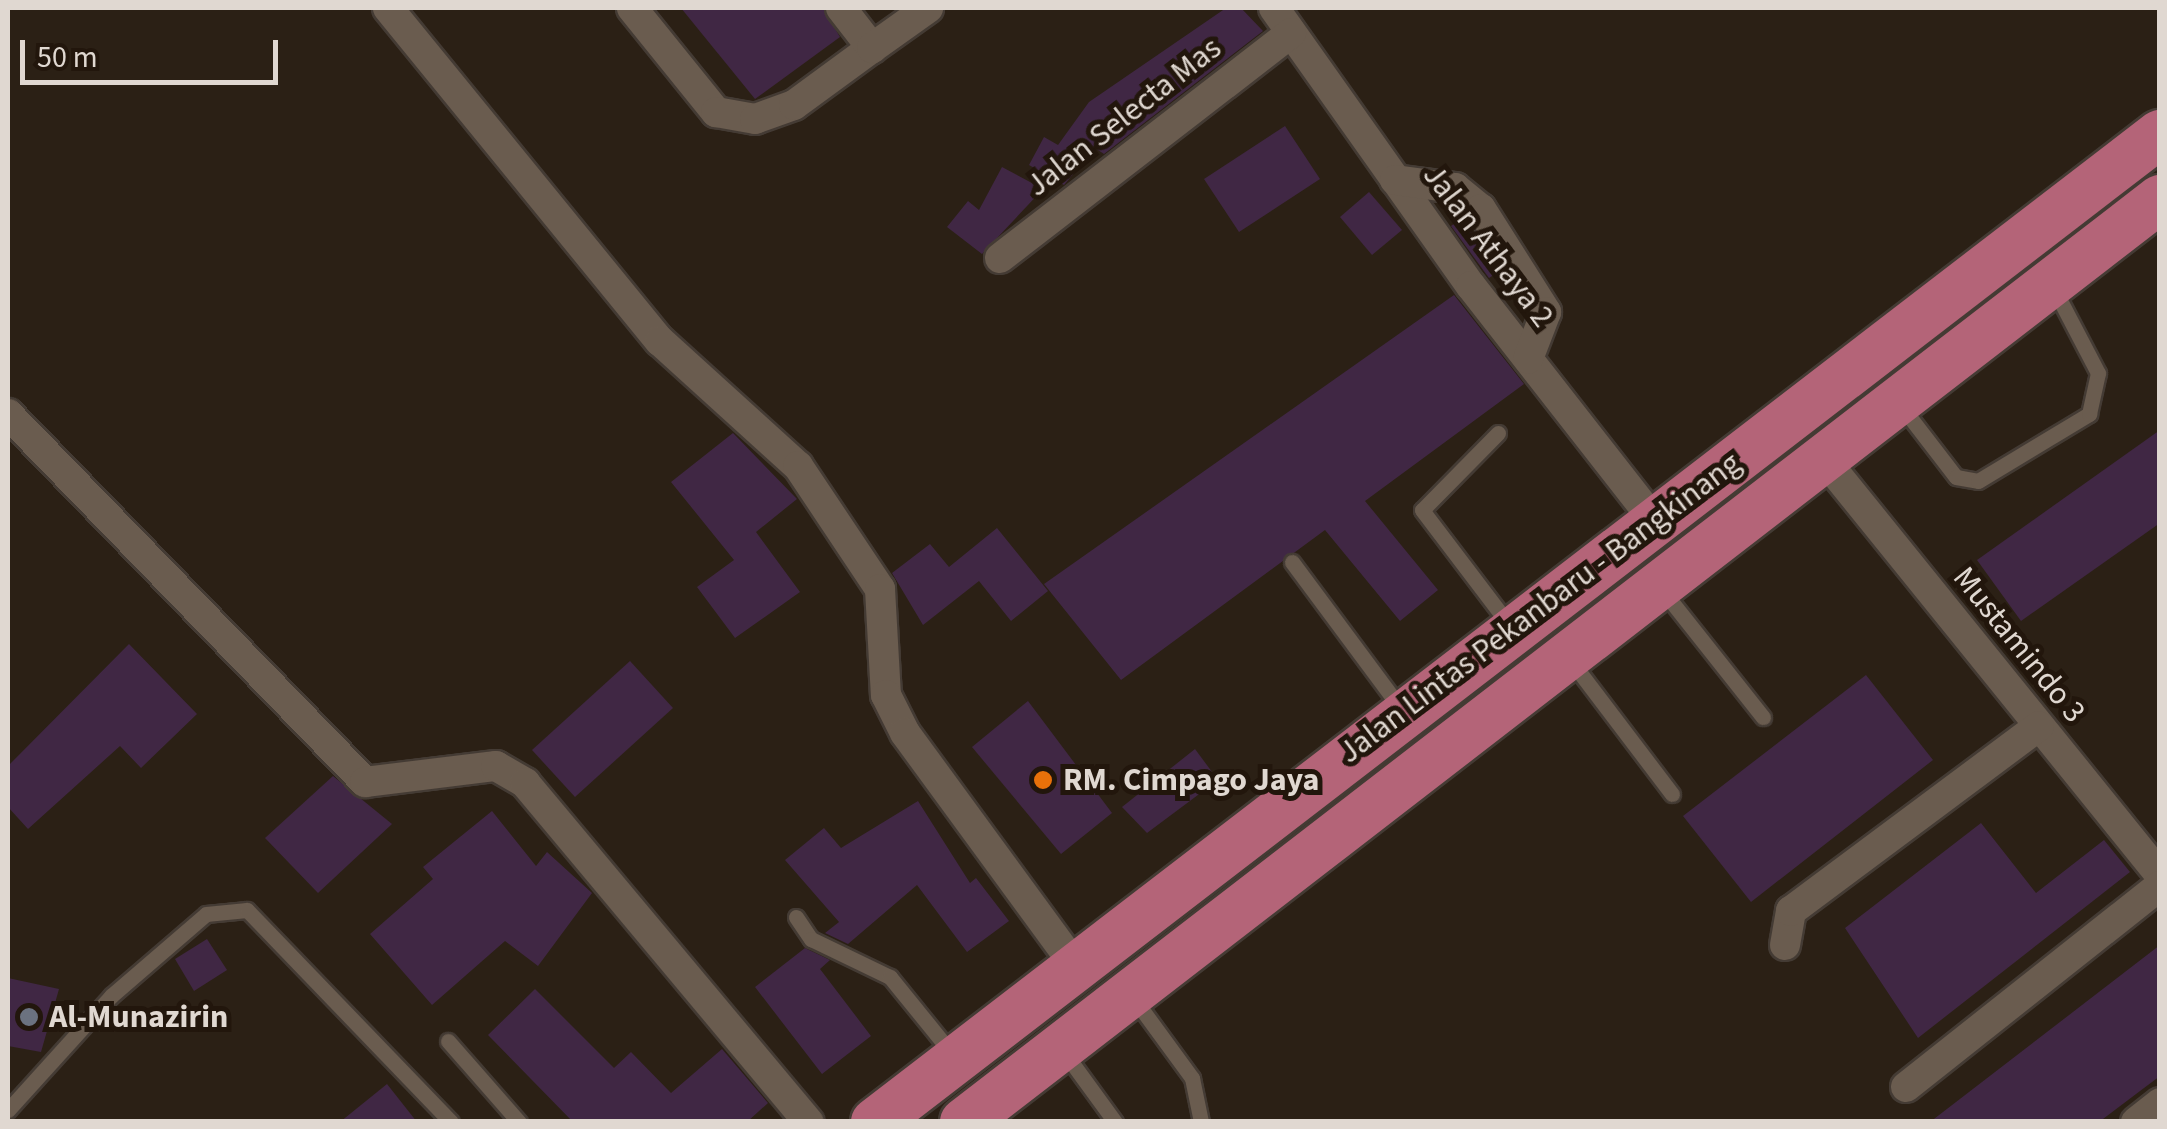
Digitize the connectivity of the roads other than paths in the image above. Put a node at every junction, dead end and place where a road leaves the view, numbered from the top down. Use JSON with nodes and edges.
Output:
{"nodes":[{"id":1,"x":388,"y":8,"type":"edge"},
{"id":2,"x":632,"y":8,"type":"edge"},
{"id":3,"x":840,"y":8,"type":"edge"},
{"id":4,"x":928,"y":8,"type":"edge"},
{"id":5,"x":1282,"y":20,"type":"edge"},
{"id":6,"x":872,"y":48,"type":"junction"},
{"id":7,"x":2160,"y":134,"type":"edge"},
{"id":8,"x":1395,"y":180,"type":"junction"},
{"id":9,"x":2160,"y":199,"type":"edge"},
{"id":10,"x":1000,"y":258,"type":"dead end"},
{"id":11,"x":2051,"y":283,"type":"junction"},
{"id":12,"x":1528,"y":359,"type":"junction"},
{"id":13,"x":1898,"y":402,"type":"junction"},
{"id":14,"x":8,"y":414,"type":"edge"},
{"id":15,"x":1498,"y":433,"type":"dead end"},
{"id":16,"x":1824,"y":459,"type":"junction"},
{"id":17,"x":1654,"y":520,"type":"junction"},
{"id":18,"x":1292,"y":562,"type":"dead end"},
{"id":19,"x":1657,"y":584,"type":"junction"},
{"id":20,"x":1513,"y":629,"type":"junction"},
{"id":21,"x":1566,"y":654,"type":"junction"},
{"id":22,"x":1403,"y":712,"type":"junction"},
{"id":23,"x":1763,"y":718,"type":"dead end"},
{"id":24,"x":2040,"y":726,"type":"junction"},
{"id":25,"x":1672,"y":794,"type":"dead end"},
{"id":26,"x":2160,"y":875,"type":"edge"},
{"id":27,"x":2160,"y":886,"type":"edge"},
{"id":28,"x":796,"y":917,"type":"dead end"},
{"id":29,"x":1785,"y":945,"type":"dead end"},
{"id":30,"x":1078,"y":968,"type":"junction"},
{"id":31,"x":1129,"y":993,"type":"junction"},
{"id":32,"x":448,"y":1041,"type":"dead end"},
{"id":33,"x":1060,"y":1046,"type":"junction"},
{"id":34,"x":957,"y":1059,"type":"junction"},
{"id":35,"x":1906,"y":1087,"type":"dead end"},
{"id":36,"x":2160,"y":1102,"type":"edge"},
{"id":37,"x":8,"y":1110,"type":"edge"},
{"id":38,"x":451,"y":1122,"type":"edge"},
{"id":39,"x":519,"y":1122,"type":"edge"},
{"id":40,"x":808,"y":1122,"type":"edge"},
{"id":41,"x":875,"y":1122,"type":"edge"},
{"id":42,"x":964,"y":1122,"type":"edge"},
{"id":43,"x":1115,"y":1122,"type":"edge"},
{"id":44,"x":1200,"y":1122,"type":"edge"},
{"id":45,"x":2136,"y":1122,"type":"edge"}],
"edges":[{"from":1,"to":30,"type":"street"},
{"from":2,"to":6,"type":"street"},
{"from":3,"to":6,"type":"street"},
{"from":4,"to":6,"type":"street"},
{"from":5,"to":8,"type":"street","name":"Jalan Athaya 2"},
{"from":5,"to":10,"type":"street","name":"Jalan Selecta Mas"},
{"from":7,"to":17,"type":"highway","name":"Jalan Lintas Pekanbaru - Bangkinang"},
{"from":8,"to":12,"type":"street","name":"Jalan Athaya 2"},
{"from":8,"to":12,"type":"street"},
{"from":9,"to":11,"type":"highway","name":"Jalan Lintas Pekanbaru - Bangkinang"},
{"from":11,"to":13,"type":"highway","name":"Jalan Lintas Pekanbaru - Bangkinang"},
{"from":11,"to":13,"type":"lane"},
{"from":12,"to":17,"type":"street","name":"Jalan Athaya 2"},
{"from":13,"to":16,"type":"highway","name":"Jalan Lintas Pekanbaru - Bangkinang"},
{"from":14,"to":40,"type":"street"},
{"from":15,"to":20,"type":"lane"},
{"from":16,"to":19,"type":"highway","name":"Jalan Lintas Pekanbaru - Bangkinang"},
{"from":16,"to":24,"type":"street","name":"Mustamindo 3"},
{"from":17,"to":20,"type":"highway","name":"Jalan Lintas Pekanbaru - Bangkinang"},
{"from":18,"to":22,"type":"lane"},
{"from":19,"to":21,"type":"highway","name":"Jalan Lintas Pekanbaru - Bangkinang"},
{"from":19,"to":23,"type":"lane"},
{"from":20,"to":22,"type":"highway","name":"Jalan Lintas Pekanbaru - Bangkinang"},
{"from":21,"to":25,"type":"lane"},
{"from":21,"to":31,"type":"highway","name":"Jalan Lintas Pekanbaru - Bangkinang"},
{"from":22,"to":30,"type":"highway","name":"Jalan Lintas Pekanbaru - Bangkinang"},
{"from":24,"to":26,"type":"street","name":"Mustamindo 3"},
{"from":24,"to":29,"type":"street"},
{"from":27,"to":35,"type":"street"},
{"from":28,"to":34,"type":"lane"},
{"from":30,"to":34,"type":"highway","name":"Jalan Lintas Pekanbaru - Bangkinang"},
{"from":31,"to":33,"type":"highway","name":"Jalan Lintas Pekanbaru - Bangkinang"},
{"from":31,"to":44,"type":"lane"},
{"from":32,"to":39,"type":"lane"},
{"from":33,"to":42,"type":"highway","name":"Jalan Lintas Pekanbaru - Bangkinang"},
{"from":33,"to":43,"type":"lane"},
{"from":34,"to":41,"type":"highway","name":"Jalan Lintas Pekanbaru - Bangkinang"},
{"from":36,"to":45,"type":"street"},
{"from":37,"to":38,"type":"lane"}]}
